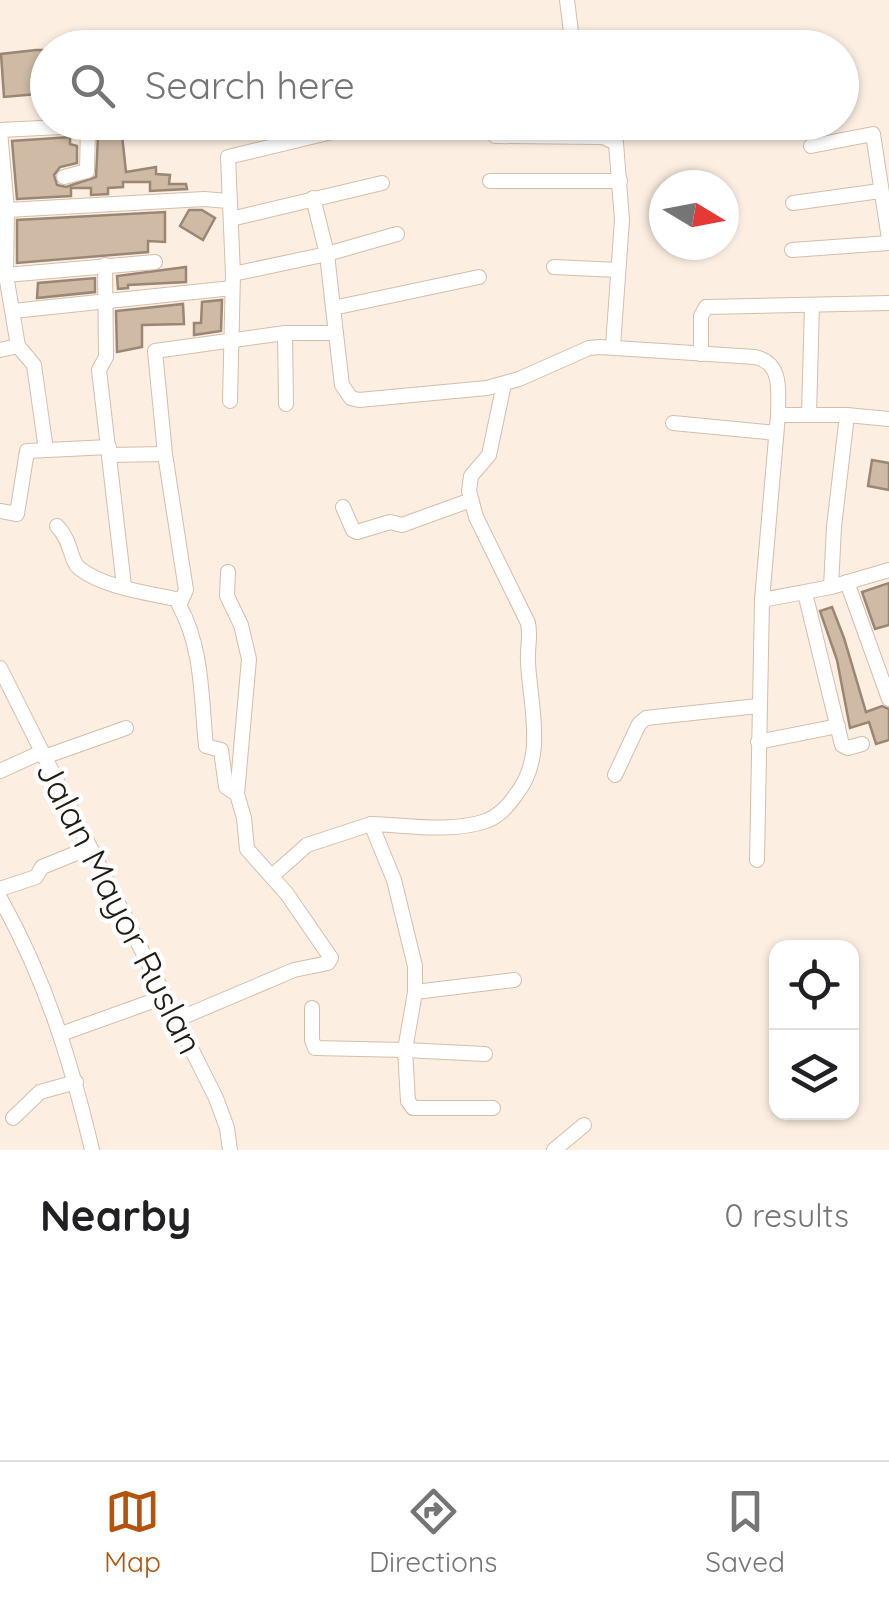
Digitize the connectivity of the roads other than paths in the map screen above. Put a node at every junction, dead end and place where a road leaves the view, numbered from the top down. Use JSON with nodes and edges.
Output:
{"nodes":[{"id":1,"x":566,"y":0,"type":"edge"},
{"id":2,"x":570,"y":30,"type":"edge"},
{"id":3,"x":30,"y":128,"type":"edge"},
{"id":4,"x":0,"y":130,"type":"edge"},
{"id":5,"x":859,"y":137,"type":"edge"},
{"id":6,"x":87,"y":140,"type":"edge"},
{"id":7,"x":297,"y":140,"type":"edge"},
{"id":8,"x":612,"y":140,"type":"edge"},
{"id":9,"x":842,"y":140,"type":"edge"},
{"id":10,"x":811,"y":146,"type":"dead end"},
{"id":11,"x":64,"y":177,"type":"dead end"},
{"id":12,"x":490,"y":181,"type":"dead end"},
{"id":13,"x":620,"y":181,"type":"junction"},
{"id":14,"x":382,"y":183,"type":"dead end"},
{"id":15,"x":880,"y":192,"type":"junction"},
{"id":16,"x":313,"y":198,"type":"junction"},
{"id":17,"x":228,"y":201,"type":"junction"},
{"id":18,"x":793,"y":203,"type":"dead end"},
{"id":19,"x":7,"y":210,"type":"junction"},
{"id":20,"x":232,"y":219,"type":"junction"},
{"id":21,"x":396,"y":234,"type":"dead end"},
{"id":22,"x":889,"y":241,"type":"edge"},
{"id":23,"x":792,"y":250,"type":"dead end"},
{"id":24,"x":326,"y":254,"type":"junction"},
{"id":25,"x":3,"y":257,"type":"edge"},
{"id":26,"x":154,"y":262,"type":"dead end"},
{"id":27,"x":105,"y":265,"type":"junction"},
{"id":28,"x":554,"y":267,"type":"dead end"},
{"id":29,"x":617,"y":270,"type":"junction"},
{"id":30,"x":6,"y":274,"type":"junction"},
{"id":31,"x":480,"y":277,"type":"dead end"},
{"id":32,"x":232,"y":281,"type":"junction"},
{"id":33,"x":104,"y":303,"type":"junction"},
{"id":34,"x":889,"y":304,"type":"edge"},
{"id":35,"x":812,"y":305,"type":"junction"},
{"id":36,"x":333,"y":308,"type":"junction"},
{"id":37,"x":12,"y":311,"type":"junction"},
{"id":38,"x":286,"y":333,"type":"junction"},
{"id":39,"x":336,"y":333,"type":"junction"},
{"id":40,"x":232,"y":340,"type":"junction"},
{"id":41,"x":18,"y":346,"type":"junction"},
{"id":42,"x":613,"y":346,"type":"junction"},
{"id":43,"x":0,"y":350,"type":"edge"},
{"id":44,"x":701,"y":354,"type":"junction"},
{"id":45,"x":504,"y":384,"type":"junction"},
{"id":46,"x":230,"y":400,"type":"dead end"},
{"id":47,"x":286,"y":404,"type":"dead end"},
{"id":48,"x":809,"y":414,"type":"junction"},
{"id":49,"x":778,"y":415,"type":"junction"},
{"id":50,"x":847,"y":415,"type":"junction"},
{"id":51,"x":889,"y":419,"type":"edge"},
{"id":52,"x":673,"y":422,"type":"dead end"},
{"id":53,"x":776,"y":433,"type":"junction"},
{"id":54,"x":46,"y":450,"type":"junction"},
{"id":55,"x":110,"y":451,"type":"junction"},
{"id":56,"x":165,"y":454,"type":"junction"},
{"id":57,"x":471,"y":500,"type":"junction"},
{"id":58,"x":343,"y":507,"type":"dead end"},
{"id":59,"x":0,"y":511,"type":"edge"},
{"id":60,"x":57,"y":526,"type":"dead end"},
{"id":61,"x":889,"y":567,"type":"edge"},
{"id":62,"x":228,"y":572,"type":"dead end"},
{"id":63,"x":847,"y":582,"type":"junction"},
{"id":64,"x":124,"y":586,"type":"junction"},
{"id":65,"x":831,"y":587,"type":"junction"},
{"id":66,"x":805,"y":592,"type":"junction"},
{"id":67,"x":180,"y":600,"type":"junction"},
{"id":68,"x":762,"y":600,"type":"junction"},
{"id":69,"x":0,"y":668,"type":"edge"},
{"id":70,"x":889,"y":700,"type":"edge"},
{"id":71,"x":758,"y":706,"type":"junction"},
{"id":72,"x":838,"y":726,"type":"junction"},
{"id":73,"x":126,"y":728,"type":"dead end"},
{"id":74,"x":758,"y":742,"type":"junction"},
{"id":75,"x":862,"y":744,"type":"dead end"},
{"id":76,"x":43,"y":755,"type":"junction"},
{"id":77,"x":0,"y":771,"type":"edge"},
{"id":78,"x":615,"y":774,"type":"dead end"},
{"id":79,"x":237,"y":794,"type":"junction"},
{"id":80,"x":370,"y":824,"type":"junction"},
{"id":81,"x":89,"y":848,"type":"junction"},
{"id":82,"x":757,"y":860,"type":"dead end"},
{"id":83,"x":272,"y":876,"type":"junction"},
{"id":84,"x":0,"y":889,"type":"edge"},
{"id":85,"x":0,"y":898,"type":"edge"},
{"id":86,"x":514,"y":980,"type":"dead end"},
{"id":87,"x":415,"y":992,"type":"junction"},
{"id":88,"x":164,"y":997,"type":"junction"},
{"id":89,"x":312,"y":1008,"type":"dead end"},
{"id":90,"x":176,"y":1020,"type":"junction"},
{"id":91,"x":60,"y":1034,"type":"junction"},
{"id":92,"x":405,"y":1050,"type":"junction"},
{"id":93,"x":485,"y":1054,"type":"dead end"},
{"id":94,"x":76,"y":1082,"type":"junction"},
{"id":95,"x":493,"y":1108,"type":"dead end"},
{"id":96,"x":13,"y":1118,"type":"dead end"},
{"id":97,"x":584,"y":1126,"type":"dead end"},
{"id":98,"x":92,"y":1150,"type":"edge"},
{"id":99,"x":230,"y":1150,"type":"edge"},
{"id":100,"x":554,"y":1150,"type":"edge"}],
"edges":[{"from":1,"to":2,"type":"street"},
{"from":3,"to":4,"type":"street"},
{"from":4,"to":19,"type":"street"},
{"from":5,"to":15,"type":"street"},
{"from":6,"to":11,"type":"street"},
{"from":7,"to":17,"type":"street"},
{"from":8,"to":13,"type":"street"},
{"from":9,"to":10,"type":"street"},
{"from":12,"to":13,"type":"street"},
{"from":13,"to":29,"type":"street"},
{"from":14,"to":16,"type":"street"},
{"from":15,"to":18,"type":"street"},
{"from":15,"to":22,"type":"street"},
{"from":16,"to":20,"type":"street"},
{"from":16,"to":24,"type":"street"},
{"from":17,"to":19,"type":"street"},
{"from":17,"to":20,"type":"street"},
{"from":19,"to":25,"type":"street"},
{"from":20,"to":32,"type":"street"},
{"from":21,"to":24,"type":"street"},
{"from":22,"to":23,"type":"street"},
{"from":24,"to":32,"type":"street"},
{"from":24,"to":36,"type":"street"},
{"from":25,"to":30,"type":"street"},
{"from":26,"to":27,"type":"street"},
{"from":27,"to":30,"type":"street"},
{"from":27,"to":33,"type":"street"},
{"from":28,"to":29,"type":"street"},
{"from":29,"to":42,"type":"street"},
{"from":30,"to":37,"type":"street"},
{"from":31,"to":36,"type":"street"},
{"from":32,"to":33,"type":"street"},
{"from":32,"to":40,"type":"street"},
{"from":33,"to":37,"type":"street"},
{"from":33,"to":55,"type":"street"},
{"from":34,"to":35,"type":"street"},
{"from":35,"to":44,"type":"street"},
{"from":35,"to":48,"type":"street"},
{"from":36,"to":39,"type":"street"},
{"from":37,"to":41,"type":"street"},
{"from":38,"to":39,"type":"street"},
{"from":38,"to":40,"type":"street"},
{"from":38,"to":47,"type":"street"},
{"from":39,"to":45,"type":"street"},
{"from":40,"to":46,"type":"street"},
{"from":40,"to":56,"type":"street"},
{"from":41,"to":43,"type":"street"},
{"from":41,"to":54,"type":"street"},
{"from":42,"to":44,"type":"street"},
{"from":42,"to":45,"type":"street"},
{"from":44,"to":49,"type":"street"},
{"from":45,"to":57,"type":"street"},
{"from":48,"to":49,"type":"street"},
{"from":48,"to":50,"type":"street"},
{"from":49,"to":53,"type":"street"},
{"from":50,"to":51,"type":"street"},
{"from":50,"to":65,"type":"street"},
{"from":52,"to":53,"type":"street"},
{"from":53,"to":68,"type":"street"},
{"from":54,"to":55,"type":"street"},
{"from":54,"to":59,"type":"street"},
{"from":55,"to":56,"type":"street"},
{"from":55,"to":64,"type":"street"},
{"from":56,"to":67,"type":"street"},
{"from":57,"to":58,"type":"street"},
{"from":57,"to":80,"type":"street"},
{"from":60,"to":64,"type":"street"},
{"from":61,"to":63,"type":"street"},
{"from":62,"to":79,"type":"street"},
{"from":63,"to":65,"type":"street"},
{"from":63,"to":70,"type":"street"},
{"from":64,"to":67,"type":"street"},
{"from":65,"to":66,"type":"street"},
{"from":66,"to":68,"type":"street"},
{"from":66,"to":72,"type":"street"},
{"from":67,"to":79,"type":"street"},
{"from":68,"to":71,"type":"street"},
{"from":69,"to":76,"type":"street","name":"Jalan Mayor Ruslan"},
{"from":71,"to":74,"type":"street"},
{"from":71,"to":78,"type":"street"},
{"from":72,"to":74,"type":"street"},
{"from":72,"to":75,"type":"street"},
{"from":73,"to":76,"type":"street"},
{"from":74,"to":82,"type":"street"},
{"from":76,"to":77,"type":"street"},
{"from":76,"to":81,"type":"street","name":"Jalan Mayor Ruslan"},
{"from":79,"to":83,"type":"street"},
{"from":80,"to":83,"type":"street"},
{"from":80,"to":87,"type":"street"},
{"from":81,"to":84,"type":"street"},
{"from":81,"to":88,"type":"street","name":"Jalan Mayor Ruslan"},
{"from":83,"to":90,"type":"street"},
{"from":85,"to":91,"type":"street"},
{"from":86,"to":87,"type":"street"},
{"from":87,"to":92,"type":"street"},
{"from":88,"to":90,"type":"street","name":"Jalan Mayor Ruslan"},
{"from":88,"to":91,"type":"street"},
{"from":89,"to":92,"type":"street"},
{"from":90,"to":99,"type":"street","name":"Jalan Mayor Ruslan"},
{"from":91,"to":94,"type":"street"},
{"from":92,"to":93,"type":"street"},
{"from":92,"to":95,"type":"street"},
{"from":94,"to":96,"type":"street"},
{"from":94,"to":98,"type":"street"},
{"from":97,"to":100,"type":"street"}]}
